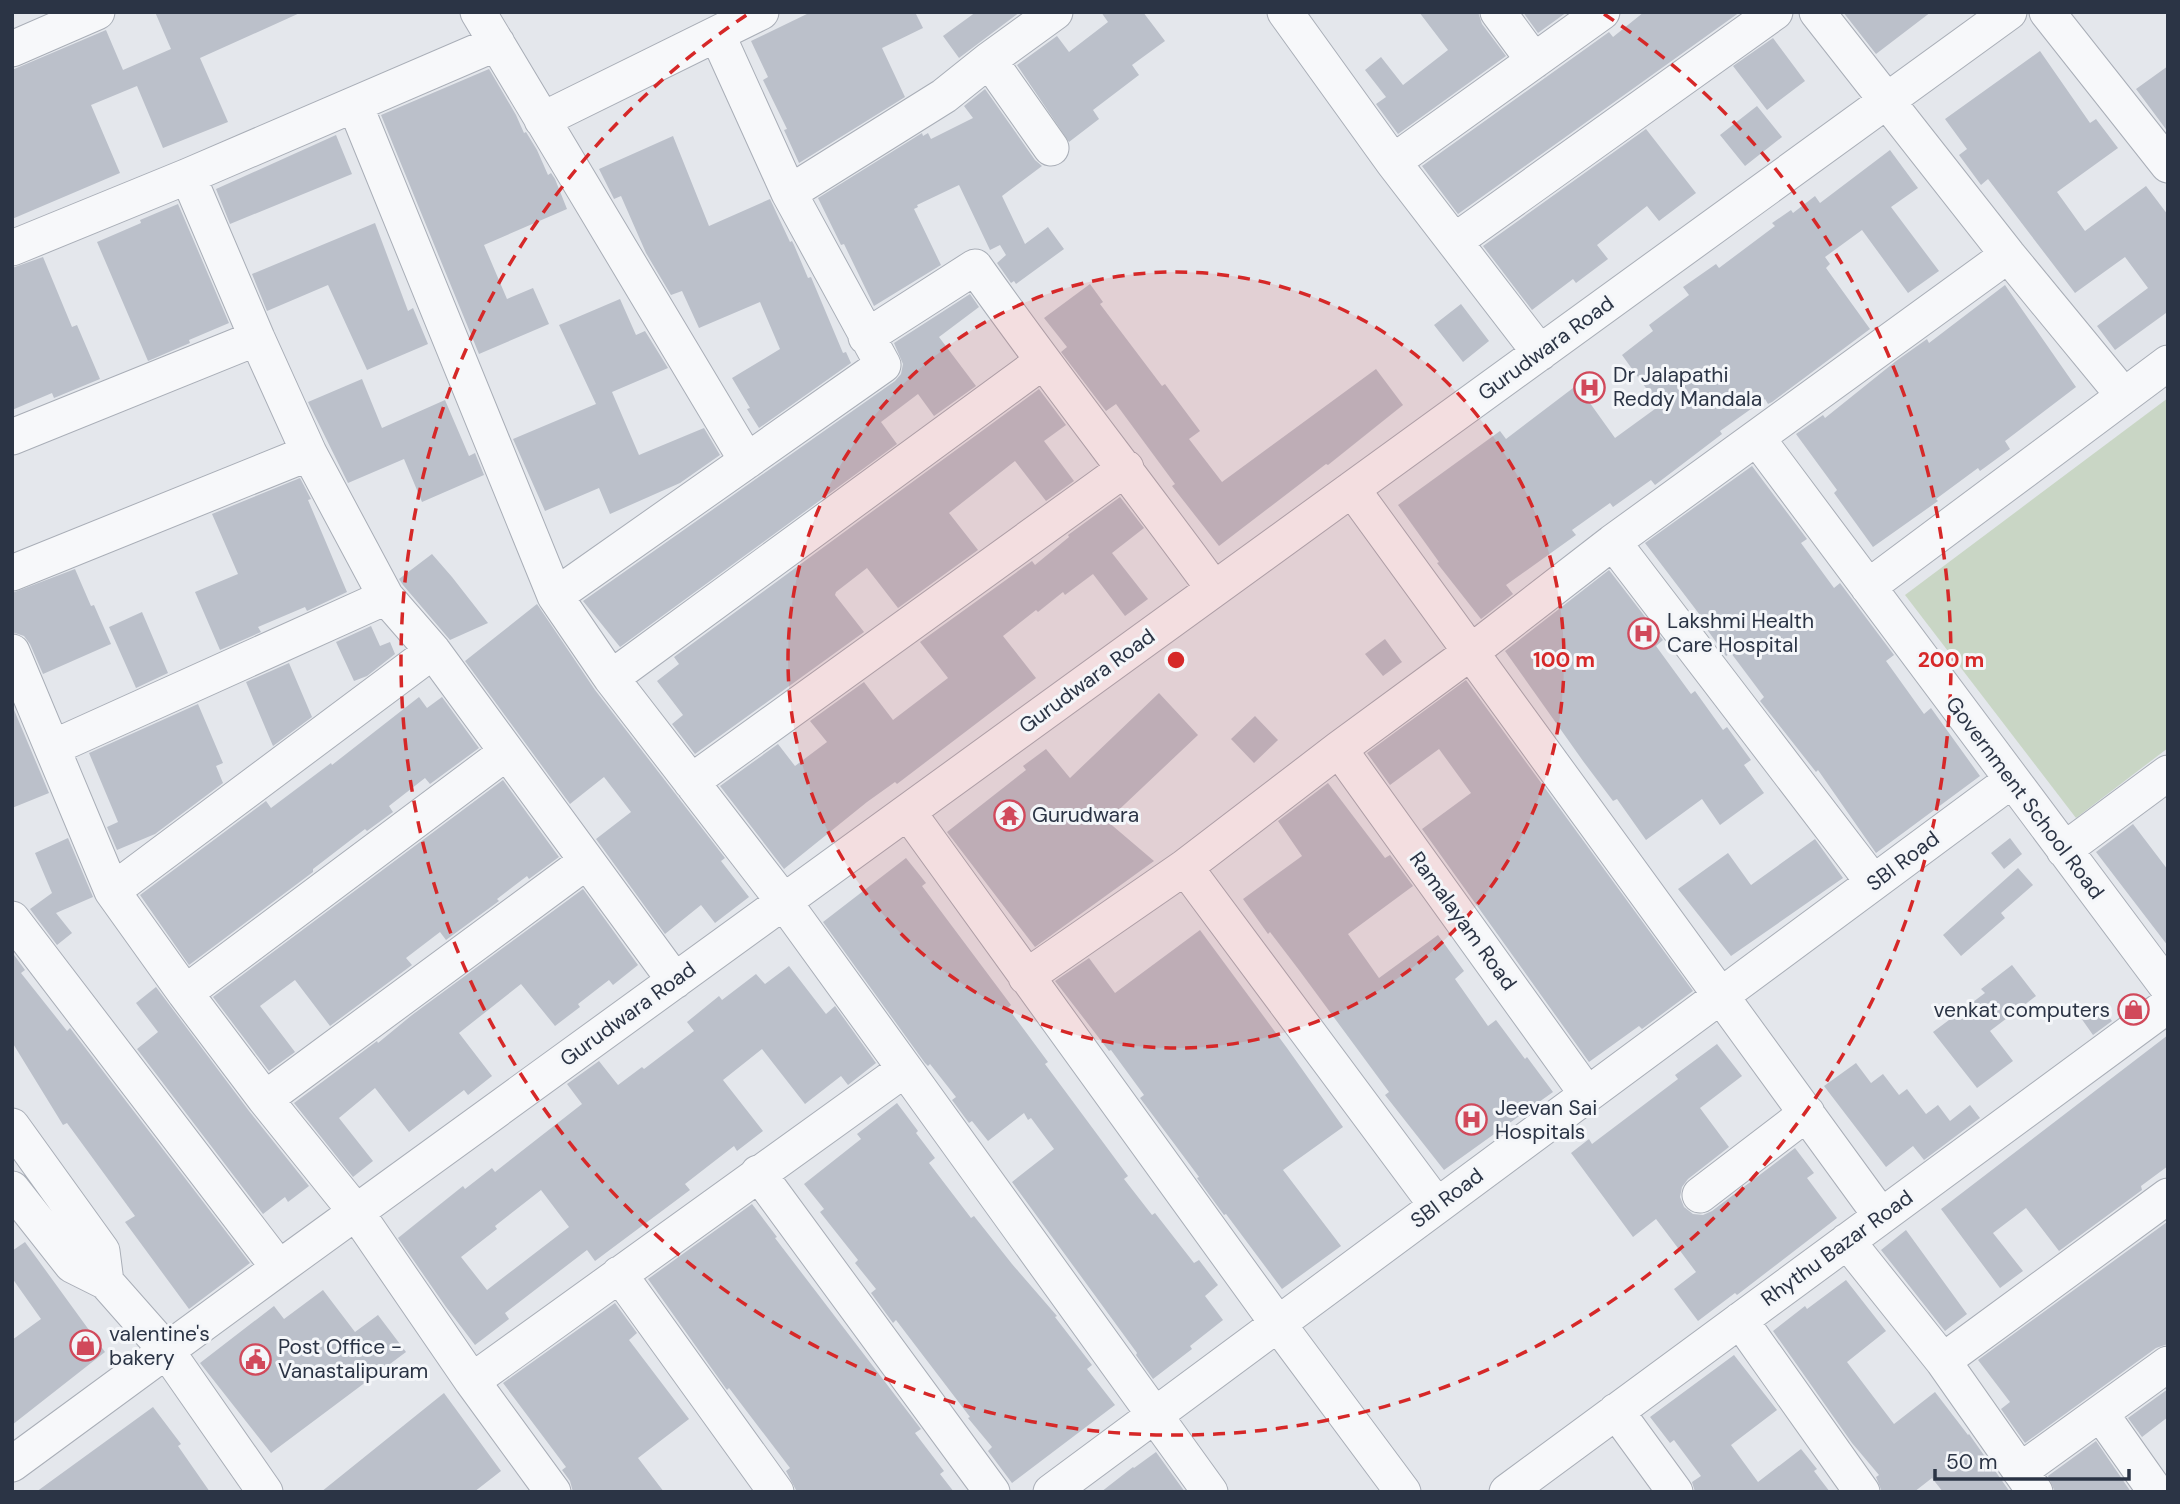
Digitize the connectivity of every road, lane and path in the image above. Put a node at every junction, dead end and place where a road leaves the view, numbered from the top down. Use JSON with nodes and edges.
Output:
{"nodes":[{"id":1,"x":97,"y":12,"type":"edge"},
{"id":2,"x":478,"y":12,"type":"edge"},
{"id":3,"x":761,"y":12,"type":"edge"},
{"id":4,"x":1055,"y":12,"type":"edge"},
{"id":5,"x":1285,"y":12,"type":"edge"},
{"id":6,"x":1498,"y":12,"type":"edge"},
{"id":7,"x":1602,"y":12,"type":"edge"},
{"id":8,"x":1775,"y":12,"type":"edge"},
{"id":9,"x":1817,"y":12,"type":"edge"},
{"id":10,"x":2009,"y":12,"type":"edge"},
{"id":11,"x":2047,"y":12,"type":"edge"},
{"id":12,"x":717,"y":34,"type":"junction"},
{"id":13,"x":497,"y":43,"type":"junction"},
{"id":14,"x":12,"y":49,"type":"edge"},
{"id":15,"x":989,"y":60,"type":"junction"},
{"id":16,"x":1534,"y":61,"type":"junction"},
{"id":17,"x":1887,"y":100,"type":"junction"},
{"id":18,"x":355,"y":105,"type":"junction"},
{"id":19,"x":542,"y":120,"type":"junction"},
{"id":20,"x":1051,"y":148,"type":"dead end"},
{"id":21,"x":1394,"y":162,"type":"junction"},
{"id":22,"x":2168,"y":165,"type":"edge"},
{"id":23,"x":188,"y":176,"type":"junction"},
{"id":24,"x":789,"y":193,"type":"junction"},
{"id":25,"x":1455,"y":241,"type":"junction"},
{"id":26,"x":12,"y":248,"type":"edge"},
{"id":27,"x":2008,"y":255,"type":"junction"},
{"id":28,"x":866,"y":337,"type":"junction"},
{"id":29,"x":257,"y":338,"type":"junction"},
{"id":30,"x":1539,"y":353,"type":"junction"},
{"id":31,"x":1042,"y":362,"type":"junction"},
{"id":32,"x":2168,"y":363,"type":"edge"},
{"id":33,"x":2124,"y":397,"type":"junction"},
{"id":34,"x":12,"y":437,"type":"edge"},
{"id":35,"x":1758,"y":438,"type":"junction"},
{"id":36,"x":309,"y":453,"type":"junction"},
{"id":37,"x":747,"y":461,"type":"junction"},
{"id":38,"x":1126,"y":468,"type":"junction"},
{"id":39,"x":1352,"y":489,"type":"junction"},
{"id":40,"x":1612,"y":542,"type":"junction"},
{"id":41,"x":12,"y":573,"type":"edge"},
{"id":42,"x":1868,"y":587,"type":"junction"},
{"id":43,"x":1214,"y":589,"type":"junction"},
{"id":44,"x":555,"y":596,"type":"junction"},
{"id":45,"x":386,"y":597,"type":"junction"},
{"id":46,"x":433,"y":651,"type":"junction"},
{"id":47,"x":12,"y":652,"type":"edge"},
{"id":48,"x":1471,"y":652,"type":"junction"},
{"id":49,"x":611,"y":678,"type":"junction"},
{"id":50,"x":54,"y":747,"type":"junction"},
{"id":51,"x":1339,"y":749,"type":"junction"},
{"id":52,"x":507,"y":752,"type":"junction"},
{"id":53,"x":2168,"y":773,"type":"edge"},
{"id":54,"x":2012,"y":780,"type":"junction"},
{"id":55,"x":691,"y":782,"type":"junction"},
{"id":56,"x":908,"y":812,"type":"junction"},
{"id":57,"x":2064,"y":850,"type":"junction"},
{"id":58,"x":587,"y":861,"type":"junction"},
{"id":59,"x":1185,"y":867,"type":"junction"},
{"id":60,"x":1873,"y":882,"type":"junction"},
{"id":61,"x":112,"y":891,"type":"junction"},
{"id":62,"x":783,"y":902,"type":"junction"},
{"id":63,"x":12,"y":919,"type":"edge"},
{"id":64,"x":1026,"y":977,"type":"junction"},
{"id":65,"x":675,"y":981,"type":"junction"},
{"id":66,"x":2168,"y":988,"type":"edge"},
{"id":67,"x":185,"y":993,"type":"junction"},
{"id":68,"x":1721,"y":995,"type":"junction"},
{"id":69,"x":2168,"y":1005,"type":"edge"},
{"id":70,"x":905,"y":1069,"type":"junction"},
{"id":71,"x":1587,"y":1094,"type":"junction"},
{"id":72,"x":265,"y":1099,"type":"junction"},
{"id":73,"x":1807,"y":1113,"type":"junction"},
{"id":74,"x":12,"y":1126,"type":"edge"},
{"id":75,"x":758,"y":1173,"type":"junction"},
{"id":76,"x":1700,"y":1195,"type":"dead end"},
{"id":77,"x":2168,"y":1196,"type":"edge"},
{"id":78,"x":1437,"y":1206,"type":"junction"},
{"id":79,"x":18,"y":1209,"type":"edge"},
{"id":80,"x":356,"y":1212,"type":"junction"},
{"id":81,"x":1881,"y":1216,"type":"junction"},
{"id":82,"x":1847,"y":1241,"type":"junction"},
{"id":83,"x":279,"y":1268,"type":"junction"},
{"id":84,"x":619,"y":1274,"type":"junction"},
{"id":85,"x":106,"y":1282,"type":"junction"},
{"id":86,"x":1740,"y":1320,"type":"junction"},
{"id":87,"x":1278,"y":1324,"type":"junction"},
{"id":88,"x":166,"y":1350,"type":"junction"},
{"id":89,"x":1943,"y":1362,"type":"junction"},
{"id":90,"x":2168,"y":1364,"type":"edge"},
{"id":91,"x":472,"y":1381,"type":"junction"},
{"id":92,"x":1616,"y":1411,"type":"junction"},
{"id":93,"x":1156,"y":1414,"type":"junction"},
{"id":94,"x":2101,"y":1414,"type":"junction"},
{"id":95,"x":12,"y":1464,"type":"edge"},
{"id":96,"x":2028,"y":1481,"type":"edge"},
{"id":97,"x":2159,"y":1485,"type":"edge"},
{"id":98,"x":265,"y":1492,"type":"edge"},
{"id":99,"x":553,"y":1492,"type":"edge"},
{"id":100,"x":776,"y":1492,"type":"edge"},
{"id":101,"x":992,"y":1492,"type":"edge"},
{"id":102,"x":1051,"y":1492,"type":"edge"},
{"id":103,"x":1209,"y":1492,"type":"edge"},
{"id":104,"x":1403,"y":1492,"type":"edge"},
{"id":105,"x":1507,"y":1492,"type":"edge"},
{"id":106,"x":1675,"y":1492,"type":"edge"},
{"id":107,"x":1862,"y":1492,"type":"edge"}],
"edges":[{"from":1,"to":14,"type":"street"},
{"from":2,"to":13,"type":"street"},
{"from":3,"to":12,"type":"street"},
{"from":4,"to":15,"type":"street"},
{"from":5,"to":21,"type":"street"},
{"from":6,"to":16,"type":"street"},
{"from":7,"to":16,"type":"street"},
{"from":8,"to":25,"type":"street"},
{"from":9,"to":17,"type":"street"},
{"from":10,"to":17,"type":"street","name":"Gurudwara Road"},
{"from":11,"to":22,"type":"street"},
{"from":12,"to":19,"type":"street"},
{"from":12,"to":24,"type":"street"},
{"from":13,"to":18,"type":"street"},
{"from":13,"to":19,"type":"street"},
{"from":15,"to":20,"type":"street"},
{"from":15,"to":24,"type":"street"},
{"from":16,"to":21,"type":"street"},
{"from":17,"to":27,"type":"street"},
{"from":17,"to":30,"type":"street","name":"Gurudwara Road"},
{"from":18,"to":23,"type":"street"},
{"from":18,"to":44,"type":"street"},
{"from":19,"to":37,"type":"street"},
{"from":21,"to":25,"type":"street"},
{"from":23,"to":26,"type":"street"},
{"from":23,"to":29,"type":"street"},
{"from":24,"to":28,"type":"street"},
{"from":25,"to":30,"type":"street"},
{"from":27,"to":33,"type":"street"},
{"from":27,"to":35,"type":"street"},
{"from":28,"to":31,"type":"street"},
{"from":28,"to":37,"type":"street"},
{"from":29,"to":34,"type":"street"},
{"from":29,"to":36,"type":"street"},
{"from":30,"to":39,"type":"street","name":"Gurudwara Road"},
{"from":31,"to":38,"type":"street"},
{"from":31,"to":49,"type":"street"},
{"from":32,"to":33,"type":"street"},
{"from":33,"to":42,"type":"street"},
{"from":35,"to":40,"type":"street"},
{"from":35,"to":42,"type":"street","name":"Government School Road"},
{"from":36,"to":41,"type":"street"},
{"from":36,"to":45,"type":"street"},
{"from":37,"to":44,"type":"street"},
{"from":38,"to":43,"type":"street"},
{"from":38,"to":55,"type":"street"},
{"from":39,"to":43,"type":"street","name":"Gurudwara Road"},
{"from":39,"to":48,"type":"street"},
{"from":40,"to":48,"type":"street"},
{"from":40,"to":60,"type":"street"},
{"from":42,"to":54,"type":"street","name":"Government School Road"},
{"from":43,"to":56,"type":"street","name":"Gurudwara Road"},
{"from":44,"to":49,"type":"street"},
{"from":45,"to":46,"type":"street"},
{"from":45,"to":50,"type":"street"},
{"from":46,"to":52,"type":"street"},
{"from":46,"to":61,"type":"street"},
{"from":47,"to":50,"type":"street"},
{"from":48,"to":51,"type":"street"},
{"from":48,"to":68,"type":"street"},
{"from":49,"to":55,"type":"street"},
{"from":50,"to":61,"type":"street"},
{"from":51,"to":59,"type":"street"},
{"from":51,"to":71,"type":"street","name":"Ramalayam Road"},
{"from":52,"to":58,"type":"street"},
{"from":52,"to":67,"type":"street"},
{"from":53,"to":57,"type":"street"},
{"from":54,"to":57,"type":"street","name":"Government School Road"},
{"from":54,"to":60,"type":"street","name":"SBI Road"},
{"from":55,"to":62,"type":"street"},
{"from":56,"to":62,"type":"street","name":"Gurudwara Road"},
{"from":56,"to":64,"type":"street"},
{"from":57,"to":66,"type":"street","name":"Government School Road"},
{"from":58,"to":65,"type":"street"},
{"from":58,"to":72,"type":"street"},
{"from":59,"to":64,"type":"street"},
{"from":59,"to":78,"type":"street"},
{"from":60,"to":68,"type":"street","name":"SBI Road"},
{"from":61,"to":67,"type":"street"},
{"from":62,"to":65,"type":"street","name":"Gurudwara Road"},
{"from":62,"to":70,"type":"street"},
{"from":63,"to":83,"type":"street"},
{"from":64,"to":87,"type":"street"},
{"from":65,"to":80,"type":"street","name":"Gurudwara Road"},
{"from":67,"to":72,"type":"street"},
{"from":68,"to":71,"type":"street","name":"SBI Road"},
{"from":68,"to":73,"type":"street"},
{"from":69,"to":81,"type":"street","name":"Rhythu Bazar Road"},
{"from":70,"to":75,"type":"street"},
{"from":70,"to":93,"type":"street"},
{"from":71,"to":78,"type":"street","name":"SBI Road"},
{"from":72,"to":80,"type":"street"},
{"from":73,"to":76,"type":"street"},
{"from":73,"to":81,"type":"street"},
{"from":74,"to":85,"type":"street"},
{"from":75,"to":84,"type":"street"},
{"from":75,"to":101,"type":"street"},
{"from":77,"to":89,"type":"street"},
{"from":78,"to":87,"type":"street","name":"SBI Road"},
{"from":79,"to":85,"type":"street"},
{"from":80,"to":83,"type":"street","name":"Gurudwara Road"},
{"from":80,"to":91,"type":"street"},
{"from":81,"to":82,"type":"street","name":"Rhythu Bazar Road"},
{"from":82,"to":86,"type":"street","name":"Rhythu Bazar Road"},
{"from":82,"to":89,"type":"street"},
{"from":83,"to":88,"type":"street","name":"Gurudwara Road"},
{"from":84,"to":91,"type":"street"},
{"from":84,"to":100,"type":"street"},
{"from":85,"to":88,"type":"street"},
{"from":86,"to":92,"type":"street","name":"Rhythu Bazar Road"},
{"from":86,"to":107,"type":"street"},
{"from":87,"to":93,"type":"street","name":"SBI Road"},
{"from":87,"to":104,"type":"street"},
{"from":88,"to":95,"type":"street","name":"Gurudwara Road"},
{"from":88,"to":98,"type":"street"},
{"from":89,"to":96,"type":"street"},
{"from":90,"to":94,"type":"street"},
{"from":91,"to":99,"type":"street"},
{"from":92,"to":105,"type":"street","name":"Rhythu Bazar Road"},
{"from":92,"to":106,"type":"street"},
{"from":93,"to":102,"type":"street","name":"SBI Road"},
{"from":93,"to":103,"type":"street"},
{"from":94,"to":96,"type":"street"},
{"from":94,"to":97,"type":"street"}]}
